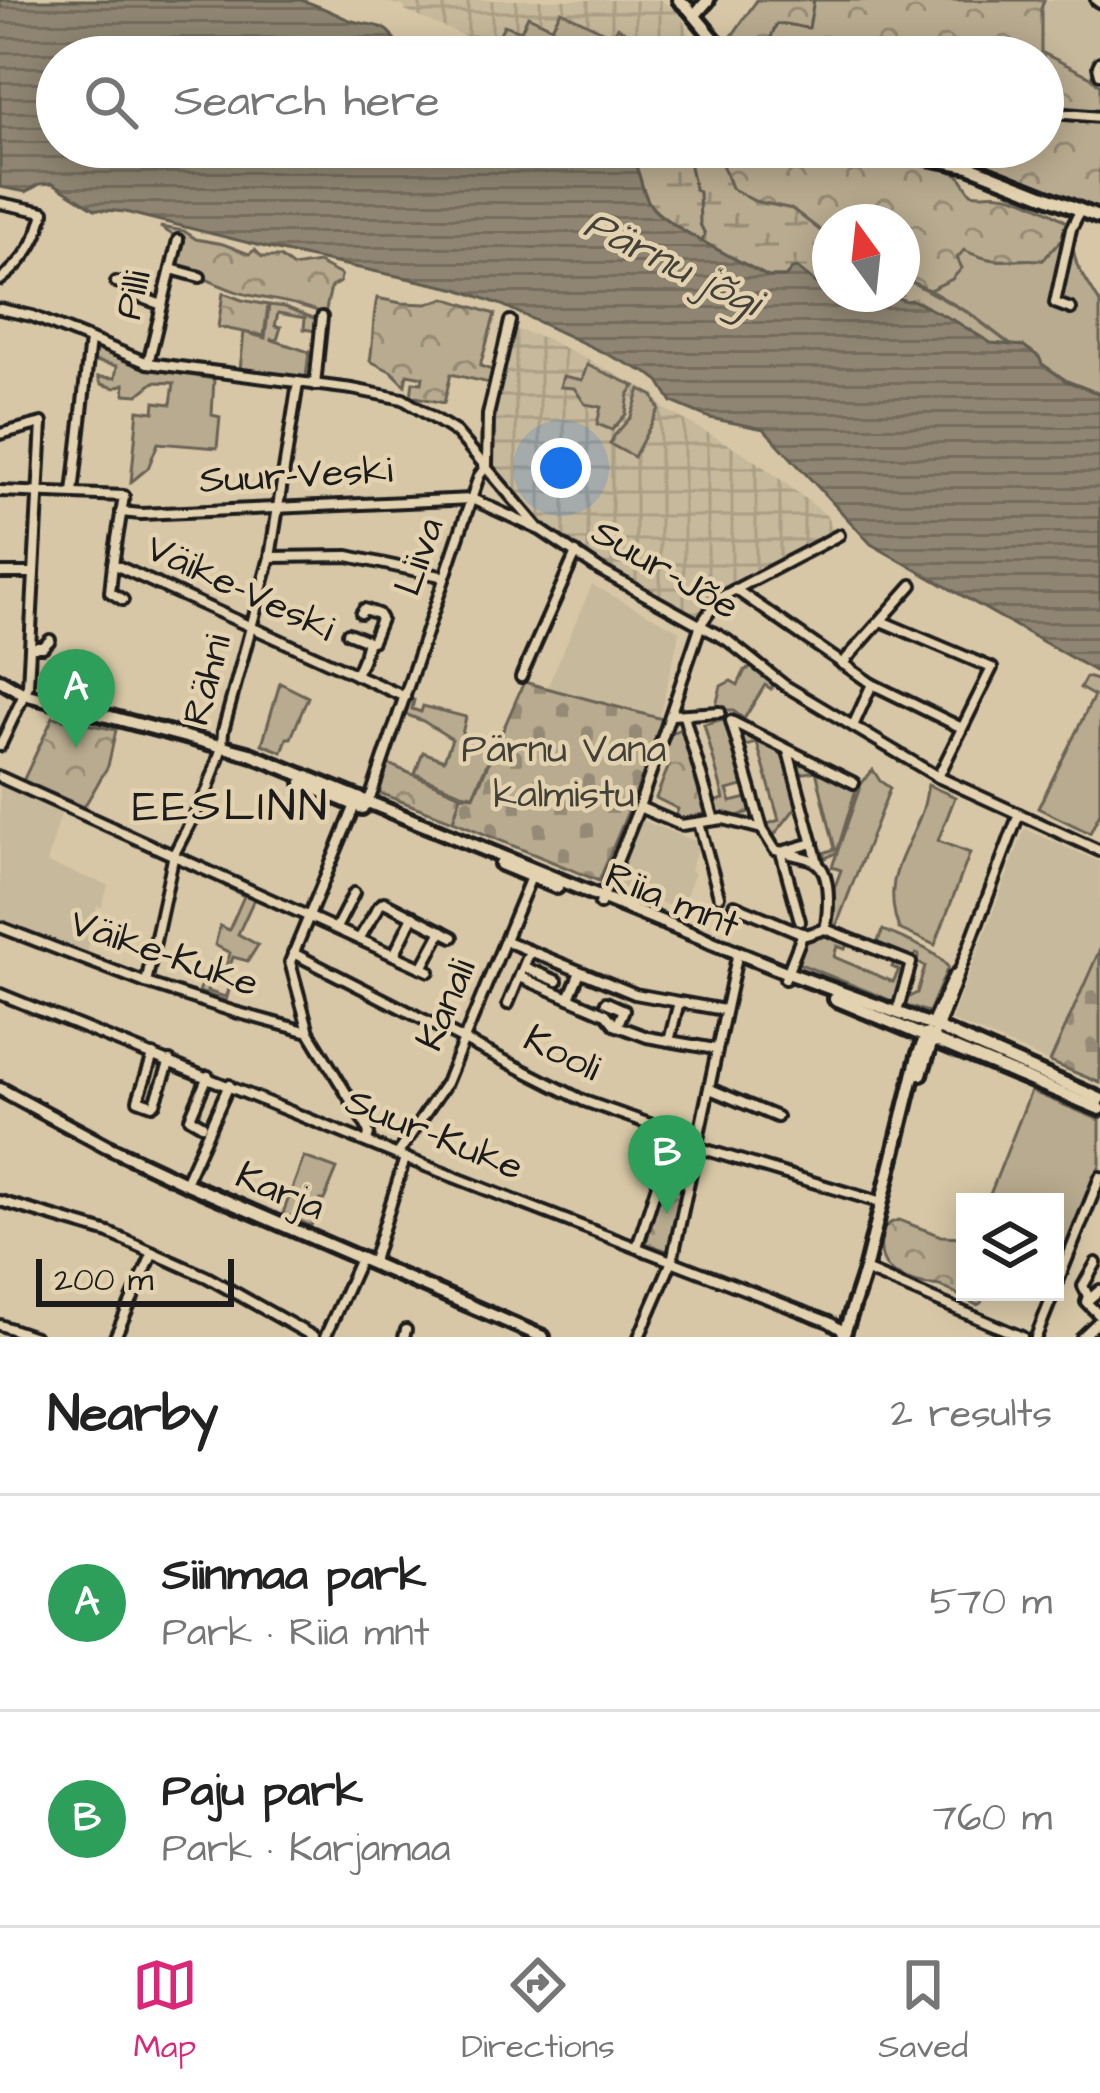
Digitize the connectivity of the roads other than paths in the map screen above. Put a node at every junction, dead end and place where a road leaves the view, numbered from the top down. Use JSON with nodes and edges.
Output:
{"nodes":[{"id":1,"x":679,"y":0,"type":"edge"},
{"id":2,"x":708,"y":0,"type":"edge"},
{"id":3,"x":694,"y":15,"type":"junction"},
{"id":4,"x":712,"y":36,"type":"edge"},
{"id":5,"x":1100,"y":62,"type":"edge"},
{"id":6,"x":1100,"y":74,"type":"edge"},
{"id":7,"x":1064,"y":114,"type":"edge"},
{"id":8,"x":1100,"y":117,"type":"edge"},
{"id":9,"x":974,"y":168,"type":"edge"},
{"id":10,"x":0,"y":203,"type":"edge"},
{"id":11,"x":1080,"y":211,"type":"junction"},
{"id":12,"x":1100,"y":218,"type":"edge"},
{"id":13,"x":178,"y":240,"type":"dead end"},
{"id":14,"x":171,"y":269,"type":"junction"},
{"id":15,"x":200,"y":277,"type":"dead end"},
{"id":16,"x":0,"y":280,"type":"edge"},
{"id":17,"x":116,"y":282,"type":"dead end"},
{"id":18,"x":162,"y":305,"type":"junction"},
{"id":19,"x":0,"y":309,"type":"edge"},
{"id":20,"x":1071,"y":309,"type":"dead end"},
{"id":21,"x":322,"y":317,"type":"dead end"},
{"id":22,"x":511,"y":321,"type":"dead end"},
{"id":23,"x":90,"y":340,"type":"junction"},
{"id":24,"x":148,"y":363,"type":"junction"},
{"id":25,"x":298,"y":383,"type":"junction"},
{"id":26,"x":315,"y":385,"type":"junction"},
{"id":27,"x":0,"y":434,"type":"edge"},
{"id":28,"x":487,"y":465,"type":"junction"},
{"id":29,"x":0,"y":491,"type":"edge"},
{"id":30,"x":38,"y":491,"type":"junction"},
{"id":31,"x":73,"y":493,"type":"junction"},
{"id":32,"x":472,"y":500,"type":"junction"},
{"id":33,"x":280,"y":507,"type":"junction"},
{"id":34,"x":121,"y":512,"type":"junction"},
{"id":35,"x":539,"y":529,"type":"junction"},
{"id":36,"x":839,"y":536,"type":"dead end"},
{"id":37,"x":575,"y":553,"type":"junction"},
{"id":38,"x":270,"y":557,"type":"junction"},
{"id":39,"x":113,"y":564,"type":"junction"},
{"id":40,"x":0,"y":573,"type":"edge"},
{"id":41,"x":33,"y":573,"type":"junction"},
{"id":42,"x":445,"y":577,"type":"junction"},
{"id":43,"x":912,"y":585,"type":"dead end"},
{"id":44,"x":735,"y":590,"type":"junction"},
{"id":45,"x":123,"y":600,"type":"dead end"},
{"id":46,"x":361,"y":613,"type":"dead end"},
{"id":47,"x":881,"y":621,"type":"junction"},
{"id":48,"x":701,"y":624,"type":"junction"},
{"id":49,"x":253,"y":629,"type":"junction"},
{"id":50,"x":348,"y":633,"type":"dead end"},
{"id":51,"x":50,"y":640,"type":"dead end"},
{"id":52,"x":31,"y":646,"type":"junction"},
{"id":53,"x":365,"y":650,"type":"junction"},
{"id":54,"x":842,"y":664,"type":"junction"},
{"id":55,"x":356,"y":676,"type":"junction"},
{"id":56,"x":521,"y":677,"type":"dead end"},
{"id":57,"x":0,"y":680,"type":"edge"},
{"id":58,"x":872,"y":684,"type":"junction"},
{"id":59,"x":24,"y":694,"type":"junction"},
{"id":60,"x":405,"y":697,"type":"junction"},
{"id":61,"x":720,"y":712,"type":"dead end"},
{"id":62,"x":672,"y":715,"type":"junction"},
{"id":63,"x":685,"y":716,"type":"junction"},
{"id":64,"x":853,"y":726,"type":"junction"},
{"id":65,"x":962,"y":728,"type":"junction"},
{"id":66,"x":0,"y":746,"type":"edge"},
{"id":67,"x":222,"y":747,"type":"junction"},
{"id":68,"x":787,"y":749,"type":"junction"},
{"id":69,"x":0,"y":777,"type":"edge"},
{"id":70,"x":938,"y":777,"type":"junction"},
{"id":71,"x":854,"y":783,"type":"dead end"},
{"id":72,"x":361,"y":803,"type":"junction"},
{"id":73,"x":639,"y":807,"type":"junction"},
{"id":74,"x":1019,"y":814,"type":"junction"},
{"id":75,"x":714,"y":820,"type":"junction"},
{"id":76,"x":699,"y":823,"type":"junction"},
{"id":77,"x":762,"y":829,"type":"junction"},
{"id":78,"x":813,"y":843,"type":"junction"},
{"id":79,"x":1100,"y":851,"type":"edge"},
{"id":80,"x":781,"y":852,"type":"junction"},
{"id":81,"x":174,"y":854,"type":"junction"},
{"id":82,"x":818,"y":862,"type":"junction"},
{"id":83,"x":533,"y":873,"type":"junction"},
{"id":84,"x":354,"y":893,"type":"dead end"},
{"id":85,"x":719,"y":896,"type":"dead end"},
{"id":86,"x":601,"y":901,"type":"junction"},
{"id":87,"x":734,"y":905,"type":"dead end"},
{"id":88,"x":308,"y":916,"type":"junction"},
{"id":89,"x":413,"y":916,"type":"junction"},
{"id":90,"x":800,"y":922,"type":"dead end"},
{"id":91,"x":0,"y":927,"type":"edge"},
{"id":92,"x":336,"y":928,"type":"junction"},
{"id":93,"x":825,"y":929,"type":"junction"},
{"id":94,"x":442,"y":931,"type":"junction"},
{"id":95,"x":803,"y":933,"type":"junction"},
{"id":96,"x":453,"y":937,"type":"dead end"},
{"id":97,"x":359,"y":939,"type":"junction"},
{"id":98,"x":506,"y":941,"type":"junction"},
{"id":99,"x":530,"y":951,"type":"junction"},
{"id":100,"x":293,"y":953,"type":"junction"},
{"id":101,"x":394,"y":955,"type":"junction"},
{"id":102,"x":736,"y":956,"type":"junction"},
{"id":103,"x":580,"y":971,"type":"junction"},
{"id":104,"x":522,"y":972,"type":"junction"},
{"id":105,"x":786,"y":976,"type":"junction"},
{"id":106,"x":556,"y":981,"type":"dead end"},
{"id":107,"x":146,"y":983,"type":"junction"},
{"id":108,"x":0,"y":994,"type":"edge"},
{"id":109,"x":569,"y":998,"type":"junction"},
{"id":110,"x":606,"y":1002,"type":"dead end"},
{"id":111,"x":679,"y":1002,"type":"junction"},
{"id":112,"x":508,"y":1004,"type":"dead end"},
{"id":113,"x":724,"y":1010,"type":"junction"},
{"id":114,"x":897,"y":1019,"type":"junction"},
{"id":115,"x":617,"y":1026,"type":"junction"},
{"id":116,"x":309,"y":1032,"type":"junction"},
{"id":117,"x":932,"y":1032,"type":"junction"},
{"id":118,"x":466,"y":1041,"type":"junction"},
{"id":119,"x":669,"y":1041,"type":"junction"},
{"id":120,"x":715,"y":1049,"type":"junction"},
{"id":121,"x":153,"y":1054,"type":"junction"},
{"id":122,"x":918,"y":1056,"type":"junction"},
{"id":123,"x":170,"y":1061,"type":"junction"},
{"id":124,"x":208,"y":1076,"type":"junction"},
{"id":125,"x":229,"y":1085,"type":"junction"},
{"id":126,"x":0,"y":1089,"type":"edge"},
{"id":127,"x":710,"y":1089,"type":"junction"},
{"id":128,"x":1100,"y":1099,"type":"edge"},
{"id":129,"x":1100,"y":1109,"type":"edge"},
{"id":130,"x":777,"y":1117,"type":"dead end"},
{"id":131,"x":202,"y":1125,"type":"dead end"},
{"id":132,"x":673,"y":1136,"type":"junction"},
{"id":133,"x":367,"y":1142,"type":"junction"},
{"id":134,"x":696,"y":1146,"type":"junction"},
{"id":135,"x":401,"y":1157,"type":"junction"},
{"id":136,"x":1100,"y":1177,"type":"edge"},
{"id":137,"x":185,"y":1184,"type":"junction"},
{"id":138,"x":0,"y":1201,"type":"edge"},
{"id":139,"x":883,"y":1203,"type":"junction"},
{"id":140,"x":637,"y":1246,"type":"junction"},
{"id":141,"x":153,"y":1253,"type":"junction"},
{"id":142,"x":673,"y":1261,"type":"junction"},
{"id":143,"x":366,"y":1262,"type":"junction"},
{"id":144,"x":1096,"y":1263,"type":"dead end"},
{"id":145,"x":1064,"y":1266,"type":"edge"},
{"id":146,"x":866,"y":1270,"type":"junction"},
{"id":147,"x":1100,"y":1290,"type":"edge"},
{"id":148,"x":1050,"y":1301,"type":"edge"},
{"id":149,"x":1086,"y":1303,"type":"junction"},
{"id":150,"x":1100,"y":1318,"type":"edge"},
{"id":151,"x":0,"y":1325,"type":"edge"},
{"id":152,"x":847,"y":1336,"type":"edge"},
{"id":153,"x":34,"y":1337,"type":"edge"},
{"id":154,"x":115,"y":1337,"type":"edge"},
{"id":155,"x":314,"y":1337,"type":"edge"},
{"id":156,"x":326,"y":1337,"type":"edge"},
{"id":157,"x":543,"y":1337,"type":"edge"},
{"id":158,"x":639,"y":1337,"type":"edge"},
{"id":159,"x":1022,"y":1337,"type":"edge"},
{"id":160,"x":1036,"y":1337,"type":"edge"},
{"id":161,"x":1082,"y":1337,"type":"edge"}],
"edges":[{"from":1,"to":3,"type":"main road"},
{"from":2,"to":3,"type":"main road"},
{"from":3,"to":4,"type":"main road"},
{"from":5,"to":6,"type":"street"},
{"from":7,"to":8,"type":"street"},
{"from":9,"to":11,"type":"main road"},
{"from":10,"to":16,"type":"street"},
{"from":11,"to":12,"type":"main road"},
{"from":11,"to":20,"type":"street"},
{"from":13,"to":14,"type":"street","name":"Pilli"},
{"from":14,"to":15,"type":"street"},
{"from":14,"to":18,"type":"street","name":"Pilli"},
{"from":17,"to":18,"type":"street"},
{"from":18,"to":24,"type":"street","name":"Pilli"},
{"from":19,"to":23,"type":"street","name":"Suur-Jõe"},
{"from":21,"to":26,"type":"street"},
{"from":22,"to":28,"type":"street","name":"Liiva"},
{"from":23,"to":24,"type":"street","name":"Suur-Jõe"},
{"from":23,"to":31,"type":"street"},
{"from":24,"to":25,"type":"street","name":"Suur-Jõe"},
{"from":25,"to":26,"type":"street","name":"Suur-Jõe"},
{"from":25,"to":33,"type":"street","name":"Rähni"},
{"from":26,"to":28,"type":"street","name":"Suur-Jõe"},
{"from":27,"to":30,"type":"street"},
{"from":28,"to":32,"type":"street","name":"Liiva"},
{"from":28,"to":35,"type":"street","name":"Suur-Jõe"},
{"from":29,"to":30,"type":"street"},
{"from":30,"to":31,"type":"street"},
{"from":30,"to":41,"type":"street"},
{"from":31,"to":34,"type":"street","name":"Väike-Veski"},
{"from":32,"to":33,"type":"street","name":"Suur-Veski"},
{"from":32,"to":35,"type":"street","name":"Suur-Veski"},
{"from":32,"to":42,"type":"street","name":"Liiva"},
{"from":33,"to":34,"type":"street","name":"Suur-Veski"},
{"from":33,"to":38,"type":"street","name":"Rähni"},
{"from":34,"to":39,"type":"street","name":"Väike-Veski"},
{"from":35,"to":37,"type":"street","name":"Suur-Jõe"},
{"from":36,"to":44,"type":"street"},
{"from":37,"to":48,"type":"street","name":"Suur-Jõe"},
{"from":37,"to":56,"type":"street"},
{"from":38,"to":42,"type":"street"},
{"from":38,"to":49,"type":"street","name":"Rähni"},
{"from":39,"to":45,"type":"street"},
{"from":39,"to":49,"type":"street","name":"Väike-Veski"},
{"from":40,"to":41,"type":"street"},
{"from":41,"to":52,"type":"street"},
{"from":42,"to":60,"type":"street","name":"Liiva"},
{"from":43,"to":47,"type":"street"},
{"from":44,"to":48,"type":"street"},
{"from":44,"to":54,"type":"street"},
{"from":46,"to":53,"type":"street"},
{"from":47,"to":54,"type":"street"},
{"from":47,"to":65,"type":"street"},
{"from":48,"to":62,"type":"street"},
{"from":48,"to":64,"type":"street","name":"Suur-Jõe"},
{"from":49,"to":55,"type":"street","name":"Väike-Veski"},
{"from":49,"to":67,"type":"street","name":"Rähni"},
{"from":50,"to":53,"type":"street"},
{"from":51,"to":52,"type":"street"},
{"from":52,"to":59,"type":"street"},
{"from":53,"to":55,"type":"street"},
{"from":54,"to":58,"type":"street"},
{"from":55,"to":60,"type":"street","name":"Väike-Veski"},
{"from":57,"to":59,"type":"main road","name":"Riia mnt"},
{"from":58,"to":64,"type":"street"},
{"from":58,"to":65,"type":"street"},
{"from":59,"to":66,"type":"street"},
{"from":59,"to":67,"type":"main road","name":"Riia mnt"},
{"from":60,"to":72,"type":"street","name":"Liiva"},
{"from":61,"to":63,"type":"street"},
{"from":62,"to":63,"type":"street"},
{"from":62,"to":73,"type":"street"},
{"from":63,"to":75,"type":"street"},
{"from":64,"to":70,"type":"street","name":"Suur-Jõe"},
{"from":65,"to":70,"type":"street"},
{"from":67,"to":72,"type":"main road","name":"Riia mnt"},
{"from":67,"to":81,"type":"street","name":"Rähni"},
{"from":68,"to":71,"type":"street"},
{"from":68,"to":77,"type":"street"},
{"from":68,"to":78,"type":"street"},
{"from":69,"to":81,"type":"street"},
{"from":70,"to":74,"type":"street","name":"Suur-Jõe"},
{"from":72,"to":83,"type":"main road","name":"Riia mnt"},
{"from":72,"to":88,"type":"street","name":"Liiva"},
{"from":73,"to":76,"type":"street"},
{"from":73,"to":86,"type":"street"},
{"from":74,"to":79,"type":"street","name":"Suur-Jõe"},
{"from":74,"to":117,"type":"street"},
{"from":75,"to":76,"type":"street"},
{"from":75,"to":77,"type":"street"},
{"from":76,"to":85,"type":"street"},
{"from":77,"to":80,"type":"street"},
{"from":78,"to":80,"type":"street"},
{"from":78,"to":82,"type":"street"},
{"from":80,"to":82,"type":"street"},
{"from":80,"to":90,"type":"street"},
{"from":81,"to":88,"type":"street"},
{"from":81,"to":107,"type":"street","name":"Rähni"},
{"from":82,"to":93,"type":"street"},
{"from":83,"to":86,"type":"main road","name":"Riia mnt"},
{"from":83,"to":98,"type":"street","name":"Kanali"},
{"from":84,"to":92,"type":"street"},
{"from":86,"to":102,"type":"main road","name":"Riia mnt"},
{"from":87,"to":95,"type":"street"},
{"from":88,"to":92,"type":"street"},
{"from":88,"to":100,"type":"street","name":"Liiva"},
{"from":89,"to":94,"type":"street"},
{"from":89,"to":97,"type":"street"},
{"from":89,"to":101,"type":"street"},
{"from":91,"to":107,"type":"street","name":"Väike-Kuke"},
{"from":92,"to":97,"type":"street"},
{"from":93,"to":95,"type":"street"},
{"from":93,"to":114,"type":"street"},
{"from":94,"to":96,"type":"street"},
{"from":94,"to":101,"type":"street"},
{"from":95,"to":105,"type":"street"},
{"from":97,"to":101,"type":"street"},
{"from":98,"to":99,"type":"street"},
{"from":98,"to":118,"type":"street","name":"Kanali"},
{"from":99,"to":103,"type":"street"},
{"from":99,"to":104,"type":"street"},
{"from":100,"to":116,"type":"street"},
{"from":100,"to":118,"type":"street","name":"Kooli"},
{"from":102,"to":105,"type":"main road","name":"Riia mnt"},
{"from":102,"to":113,"type":"street"},
{"from":103,"to":109,"type":"street"},
{"from":103,"to":111,"type":"street"},
{"from":104,"to":106,"type":"street"},
{"from":104,"to":109,"type":"street"},
{"from":104,"to":112,"type":"street"},
{"from":105,"to":114,"type":"main road","name":"Riia mnt"},
{"from":107,"to":116,"type":"street","name":"Väike-Kuke"},
{"from":108,"to":121,"type":"street","name":"Suur-Kuke"},
{"from":109,"to":115,"type":"street"},
{"from":110,"to":115,"type":"street"},
{"from":111,"to":113,"type":"street"},
{"from":111,"to":119,"type":"street"},
{"from":113,"to":120,"type":"street"},
{"from":114,"to":117,"type":"main road","name":"Riia mnt"},
{"from":114,"to":122,"type":"main road"},
{"from":115,"to":119,"type":"street"},
{"from":116,"to":133,"type":"street"},
{"from":117,"to":122,"type":"main road"},
{"from":117,"to":128,"type":"main road","name":"Riia mnt"},
{"from":117,"to":129,"type":"main road","name":"Riia mnt"},
{"from":117,"to":139,"type":"main road"},
{"from":118,"to":132,"type":"street","name":"Kooli"},
{"from":118,"to":135,"type":"street","name":"Kanali"},
{"from":119,"to":120,"type":"street"},
{"from":120,"to":127,"type":"street"},
{"from":121,"to":123,"type":"street","name":"Suur-Kuke"},
{"from":121,"to":123,"type":"street"},
{"from":122,"to":139,"type":"main road"},
{"from":123,"to":124,"type":"street","name":"Suur-Kuke"},
{"from":124,"to":125,"type":"street","name":"Suur-Kuke"},
{"from":124,"to":131,"type":"street"},
{"from":125,"to":133,"type":"street","name":"Suur-Kuke"},
{"from":125,"to":137,"type":"street"},
{"from":126,"to":137,"type":"main road","name":"Karja"},
{"from":127,"to":130,"type":"street"},
{"from":127,"to":134,"type":"street"},
{"from":132,"to":134,"type":"street","name":"Kooli"},
{"from":132,"to":140,"type":"street"},
{"from":133,"to":135,"type":"street","name":"Suur-Kuke"},
{"from":134,"to":139,"type":"street","name":"Kooli"},
{"from":134,"to":142,"type":"street"},
{"from":135,"to":140,"type":"street","name":"Suur-Kuke"},
{"from":135,"to":143,"type":"street","name":"Kanali"},
{"from":136,"to":145,"type":"street"},
{"from":137,"to":143,"type":"main road","name":"Karja"},
{"from":138,"to":141,"type":"street"},
{"from":139,"to":146,"type":"main road"},
{"from":140,"to":142,"type":"street","name":"Suur-Kuke"},
{"from":141,"to":154,"type":"street"},
{"from":141,"to":155,"type":"street"},
{"from":142,"to":152,"type":"street","name":"Suur-Kuke"},
{"from":142,"to":158,"type":"street"},
{"from":143,"to":156,"type":"street","name":"Kanali"},
{"from":143,"to":157,"type":"main road","name":"Karja"},
{"from":144,"to":149,"type":"street"},
{"from":146,"to":152,"type":"main road"},
{"from":146,"to":159,"type":"street"},
{"from":147,"to":149,"type":"street"},
{"from":148,"to":160,"type":"street"},
{"from":149,"to":150,"type":"street"},
{"from":150,"to":161,"type":"street"},
{"from":151,"to":153,"type":"street"}]}
